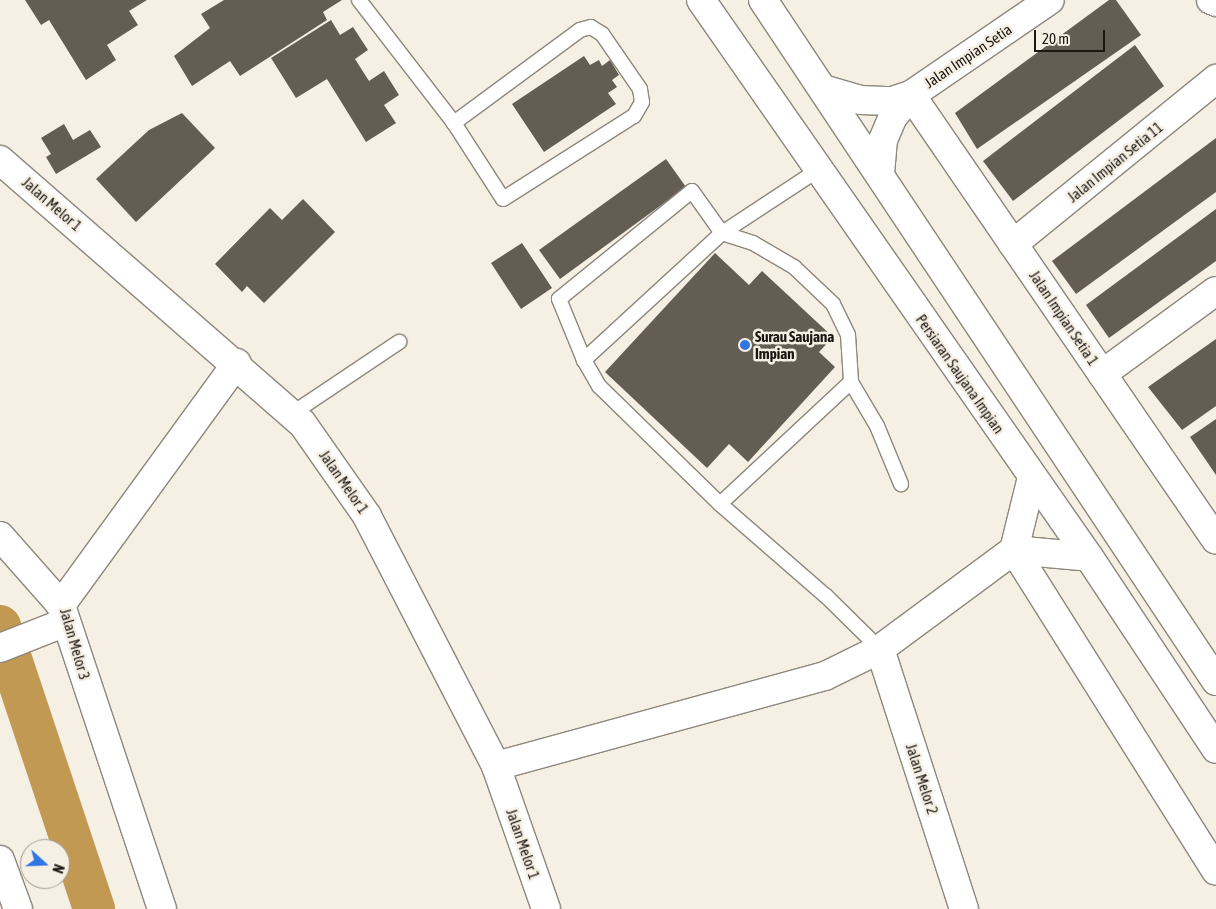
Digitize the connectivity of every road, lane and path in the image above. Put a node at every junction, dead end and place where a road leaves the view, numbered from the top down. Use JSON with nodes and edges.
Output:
{"nodes":[{"id":1,"x":359,"y":0,"type":"edge"},
{"id":2,"x":701,"y":0,"type":"edge"},
{"id":3,"x":763,"y":0,"type":"edge"},
{"id":4,"x":1050,"y":0,"type":"edge"},
{"id":5,"x":1211,"y":0,"type":"edge"},
{"id":6,"x":1216,"y":2,"type":"edge"},
{"id":7,"x":1216,"y":79,"type":"edge"},
{"id":8,"x":826,"y":90,"type":"junction"},
{"id":9,"x":911,"y":95,"type":"junction"},
{"id":10,"x":454,"y":124,"type":"junction"},
{"id":11,"x":0,"y":160,"type":"edge"},
{"id":12,"x":818,"y":170,"type":"junction"},
{"id":13,"x":880,"y":174,"type":"junction"},
{"id":14,"x":722,"y":233,"type":"junction"},
{"id":15,"x":1013,"y":244,"type":"junction"},
{"id":16,"x":1216,"y":291,"type":"edge"},
{"id":17,"x":399,"y":342,"type":"dead end"},
{"id":18,"x":584,"y":360,"type":"junction"},
{"id":19,"x":237,"y":363,"type":"junction"},
{"id":20,"x":1102,"y":374,"type":"junction"},
{"id":21,"x":851,"y":382,"type":"junction"},
{"id":22,"x":293,"y":414,"type":"junction"},
{"id":23,"x":1032,"y":477,"type":"junction"},
{"id":24,"x":901,"y":484,"type":"dead end"},
{"id":25,"x":720,"y":504,"type":"junction"},
{"id":26,"x":1211,"y":524,"type":"edge"},
{"id":27,"x":0,"y":536,"type":"edge"},
{"id":28,"x":1014,"y":550,"type":"junction"},
{"id":29,"x":1089,"y":557,"type":"junction"},
{"id":30,"x":59,"y":619,"type":"junction"},
{"id":31,"x":0,"y":648,"type":"edge"},
{"id":32,"x":880,"y":649,"type":"junction"},
{"id":33,"x":1216,"y":681,"type":"edge"},
{"id":34,"x":1216,"y":749,"type":"edge"},
{"id":35,"x":496,"y":766,"type":"junction"},
{"id":36,"x":0,"y":860,"type":"edge"},
{"id":37,"x":1216,"y":871,"type":"edge"},
{"id":38,"x":11,"y":904,"type":"edge"},
{"id":39,"x":162,"y":909,"type":"edge"},
{"id":40,"x":546,"y":909,"type":"edge"},
{"id":41,"x":964,"y":909,"type":"edge"}],
"edges":[{"from":1,"to":10,"type":"lane"},
{"from":2,"to":12,"type":"main road","name":"Persiaran Saujana Impian"},
{"from":3,"to":8,"type":"main road"},
{"from":4,"to":9,"type":"main road","name":"Jalan Impian Setia"},
{"from":5,"to":6,"type":"main road"},
{"from":7,"to":15,"type":"main road","name":"Jalan Impian Setia 11"},
{"from":8,"to":9,"type":"main road","name":"Jalan Impian Setia"},
{"from":8,"to":13,"type":"main road"},
{"from":9,"to":13,"type":"main road","name":"Jalan Impian Setia"},
{"from":9,"to":15,"type":"main road","name":"Jalan Impian Setia 1"},
{"from":10,"to":10,"type":"lane"},
{"from":11,"to":19,"type":"main road","name":"Jalan Melor 1"},
{"from":12,"to":14,"type":"lane"},
{"from":12,"to":23,"type":"main road","name":"Persiaran Saujana Impian"},
{"from":13,"to":33,"type":"main road"},
{"from":14,"to":18,"type":"lane"},
{"from":14,"to":18,"type":"lane"},
{"from":14,"to":21,"type":"lane"},
{"from":15,"to":20,"type":"main road","name":"Jalan Impian Setia 1"},
{"from":16,"to":20,"type":"main road"},
{"from":17,"to":22,"type":"lane"},
{"from":18,"to":25,"type":"lane"},
{"from":19,"to":22,"type":"main road","name":"Jalan Melor 1"},
{"from":19,"to":30,"type":"main road","name":"Jalan Melor 3"},
{"from":20,"to":26,"type":"main road","name":"Jalan Impian Setia 1"},
{"from":21,"to":24,"type":"lane"},
{"from":21,"to":25,"type":"lane"},
{"from":22,"to":35,"type":"main road","name":"Jalan Melor 1"},
{"from":23,"to":28,"type":"main road"},
{"from":23,"to":29,"type":"main road","name":"Persiaran Saujana Impian"},
{"from":25,"to":32,"type":"lane"},
{"from":27,"to":30,"type":"main road"},
{"from":28,"to":29,"type":"main road"},
{"from":28,"to":32,"type":"main road"},
{"from":28,"to":37,"type":"main road"},
{"from":29,"to":34,"type":"main road","name":"Persiaran Saujana Impian"},
{"from":30,"to":31,"type":"main road"},
{"from":30,"to":39,"type":"main road","name":"Jalan Melor 3"},
{"from":32,"to":35,"type":"main road"},
{"from":32,"to":41,"type":"main road","name":"Jalan Melor 2"},
{"from":35,"to":40,"type":"main road","name":"Jalan Melor 1"},
{"from":36,"to":38,"type":"main road"}]}
